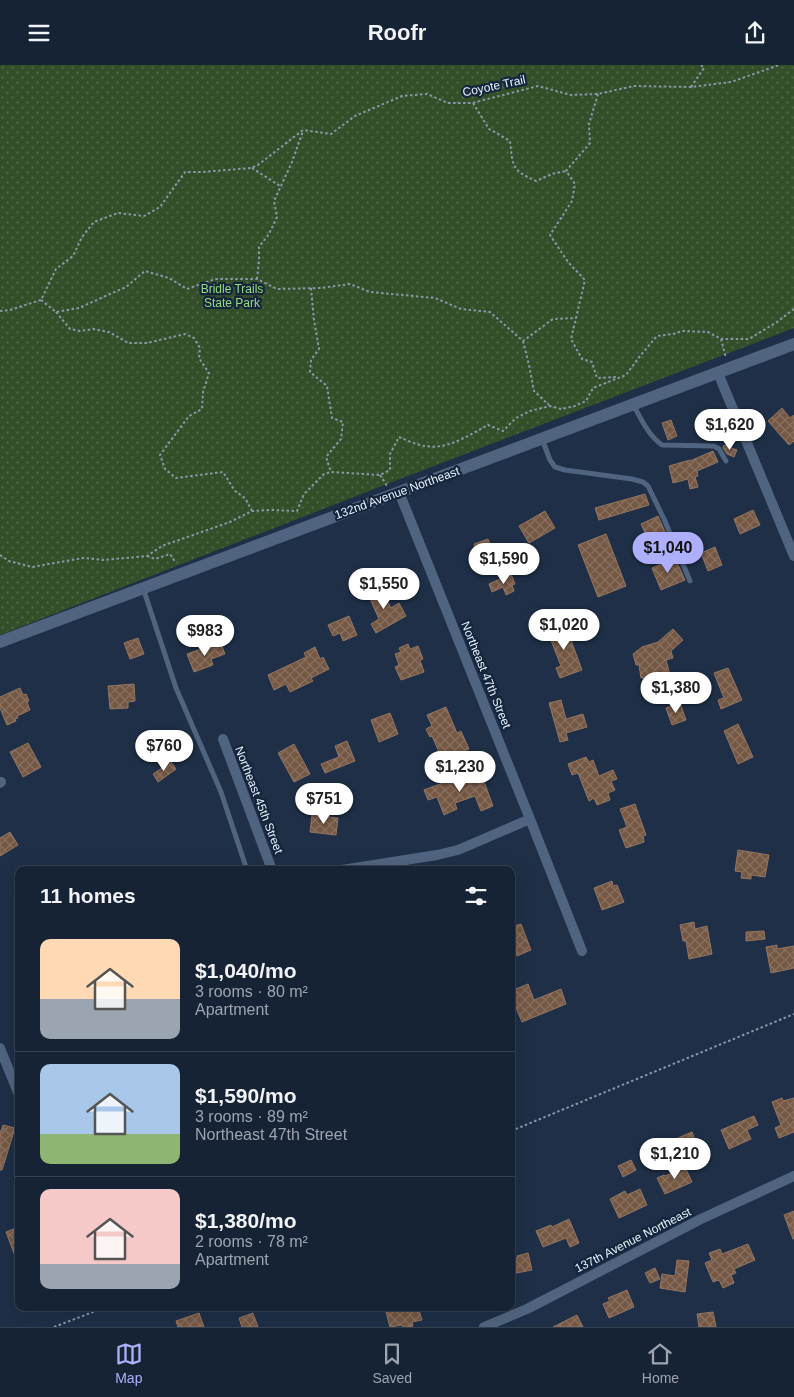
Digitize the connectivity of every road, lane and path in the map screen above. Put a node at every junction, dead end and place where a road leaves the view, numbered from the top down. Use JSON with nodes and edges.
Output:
{"nodes":[{"id":1,"x":701,"y":65,"type":"edge"},
{"id":2,"x":778,"y":65,"type":"edge"},
{"id":3,"x":691,"y":87,"type":"junction"},
{"id":4,"x":598,"y":94,"type":"junction"},
{"id":5,"x":472,"y":103,"type":"junction"},
{"id":6,"x":304,"y":130,"type":"junction"},
{"id":7,"x":251,"y":168,"type":"junction"},
{"id":8,"x":566,"y":171,"type":"junction"},
{"id":9,"x":280,"y":186,"type":"junction"},
{"id":10,"x":257,"y":279,"type":"junction"},
{"id":11,"x":311,"y":288,"type":"junction"},
{"id":12,"x":41,"y":300,"type":"junction"},
{"id":13,"x":794,"y":309,"type":"edge"},
{"id":14,"x":0,"y":311,"type":"edge"},
{"id":15,"x":56,"y":311,"type":"junction"},
{"id":16,"x":576,"y":318,"type":"junction"},
{"id":17,"x":721,"y":339,"type":"junction"},
{"id":18,"x":523,"y":341,"type":"junction"},
{"id":19,"x":794,"y":344,"type":"edge"},
{"id":20,"x":724,"y":371,"type":"junction"},
{"id":21,"x":619,"y":377,"type":"junction"},
{"id":22,"x":633,"y":404,"type":"junction"},
{"id":23,"x":550,"y":406,"type":"junction"},
{"id":24,"x":542,"y":439,"type":"junction"},
{"id":25,"x":726,"y":461,"type":"dead end"},
{"id":26,"x":331,"y":472,"type":"junction"},
{"id":27,"x":380,"y":475,"type":"junction"},
{"id":28,"x":387,"y":486,"type":"dead end"},
{"id":29,"x":399,"y":492,"type":"junction"},
{"id":30,"x":252,"y":511,"type":"junction"},
{"id":31,"x":0,"y":555,"type":"edge"},
{"id":32,"x":147,"y":556,"type":"junction"},
{"id":33,"x":794,"y":556,"type":"edge"},
{"id":34,"x":182,"y":573,"type":"junction"},
{"id":35,"x":690,"y":581,"type":"dead end"},
{"id":36,"x":143,"y":587,"type":"junction"},
{"id":37,"x":0,"y":642,"type":"edge"},
{"id":38,"x":223,"y":739,"type":"dead end"},
{"id":39,"x":530,"y":819,"type":"junction"},
{"id":40,"x":245,"y":866,"type":"edge"},
{"id":41,"x":271,"y":866,"type":"edge"},
{"id":42,"x":367,"y":866,"type":"edge"},
{"id":43,"x":582,"y":951,"type":"dead end"},
{"id":44,"x":794,"y":1014,"type":"edge"},
{"id":45,"x":0,"y":1048,"type":"edge"},
{"id":46,"x":15,"y":1085,"type":"edge"},
{"id":47,"x":515,"y":1129,"type":"edge"},
{"id":48,"x":794,"y":1176,"type":"edge"},
{"id":49,"x":96,"y":1311,"type":"edge"},
{"id":50,"x":54,"y":1327,"type":"edge"},
{"id":51,"x":484,"y":1327,"type":"edge"}],
"edges":[{"from":1,"to":3,"type":"path"},
{"from":2,"to":3,"type":"path","name":"Coyote Trail"},
{"from":3,"to":4,"type":"path","name":"Coyote Trail"},
{"from":4,"to":5,"type":"path","name":"Coyote Trail"},
{"from":4,"to":8,"type":"path"},
{"from":5,"to":6,"type":"path","name":"Coyote Trail"},
{"from":5,"to":8,"type":"path"},
{"from":6,"to":7,"type":"path"},
{"from":6,"to":9,"type":"path"},
{"from":7,"to":9,"type":"path"},
{"from":7,"to":12,"type":"path"},
{"from":8,"to":16,"type":"path"},
{"from":9,"to":10,"type":"path"},
{"from":10,"to":11,"type":"path"},
{"from":10,"to":15,"type":"path"},
{"from":11,"to":18,"type":"path"},
{"from":11,"to":26,"type":"path"},
{"from":12,"to":14,"type":"path"},
{"from":12,"to":15,"type":"path"},
{"from":13,"to":17,"type":"path"},
{"from":15,"to":30,"type":"path"},
{"from":16,"to":18,"type":"path"},
{"from":16,"to":21,"type":"path"},
{"from":17,"to":20,"type":"path"},
{"from":17,"to":21,"type":"path"},
{"from":18,"to":23,"type":"path"},
{"from":19,"to":20,"type":"street","name":"132nd Avenue Northeast"},
{"from":20,"to":22,"type":"street","name":"132nd Avenue Northeast"},
{"from":20,"to":33,"type":"street"},
{"from":21,"to":23,"type":"path"},
{"from":22,"to":24,"type":"street","name":"132nd Avenue Northeast"},
{"from":22,"to":25,"type":"lane"},
{"from":23,"to":27,"type":"path"},
{"from":24,"to":29,"type":"street","name":"132nd Avenue Northeast"},
{"from":24,"to":35,"type":"lane"},
{"from":26,"to":27,"type":"path"},
{"from":26,"to":30,"type":"path"},
{"from":27,"to":28,"type":"path"},
{"from":29,"to":34,"type":"street","name":"132nd Avenue Northeast"},
{"from":29,"to":39,"type":"street","name":"Northeast 47th Street"},
{"from":30,"to":32,"type":"path"},
{"from":31,"to":32,"type":"path"},
{"from":32,"to":34,"type":"path"},
{"from":34,"to":36,"type":"street","name":"132nd Avenue Northeast"},
{"from":36,"to":37,"type":"street","name":"132nd Avenue Northeast"},
{"from":36,"to":40,"type":"lane"},
{"from":38,"to":41,"type":"street","name":"Northeast 45th Street"},
{"from":39,"to":42,"type":"street"},
{"from":39,"to":43,"type":"street","name":"Northeast 47th Street"},
{"from":44,"to":47,"type":"path"},
{"from":45,"to":46,"type":"street"},
{"from":48,"to":51,"type":"street","name":"137th Avenue Northeast"},
{"from":49,"to":50,"type":"path"}]}
